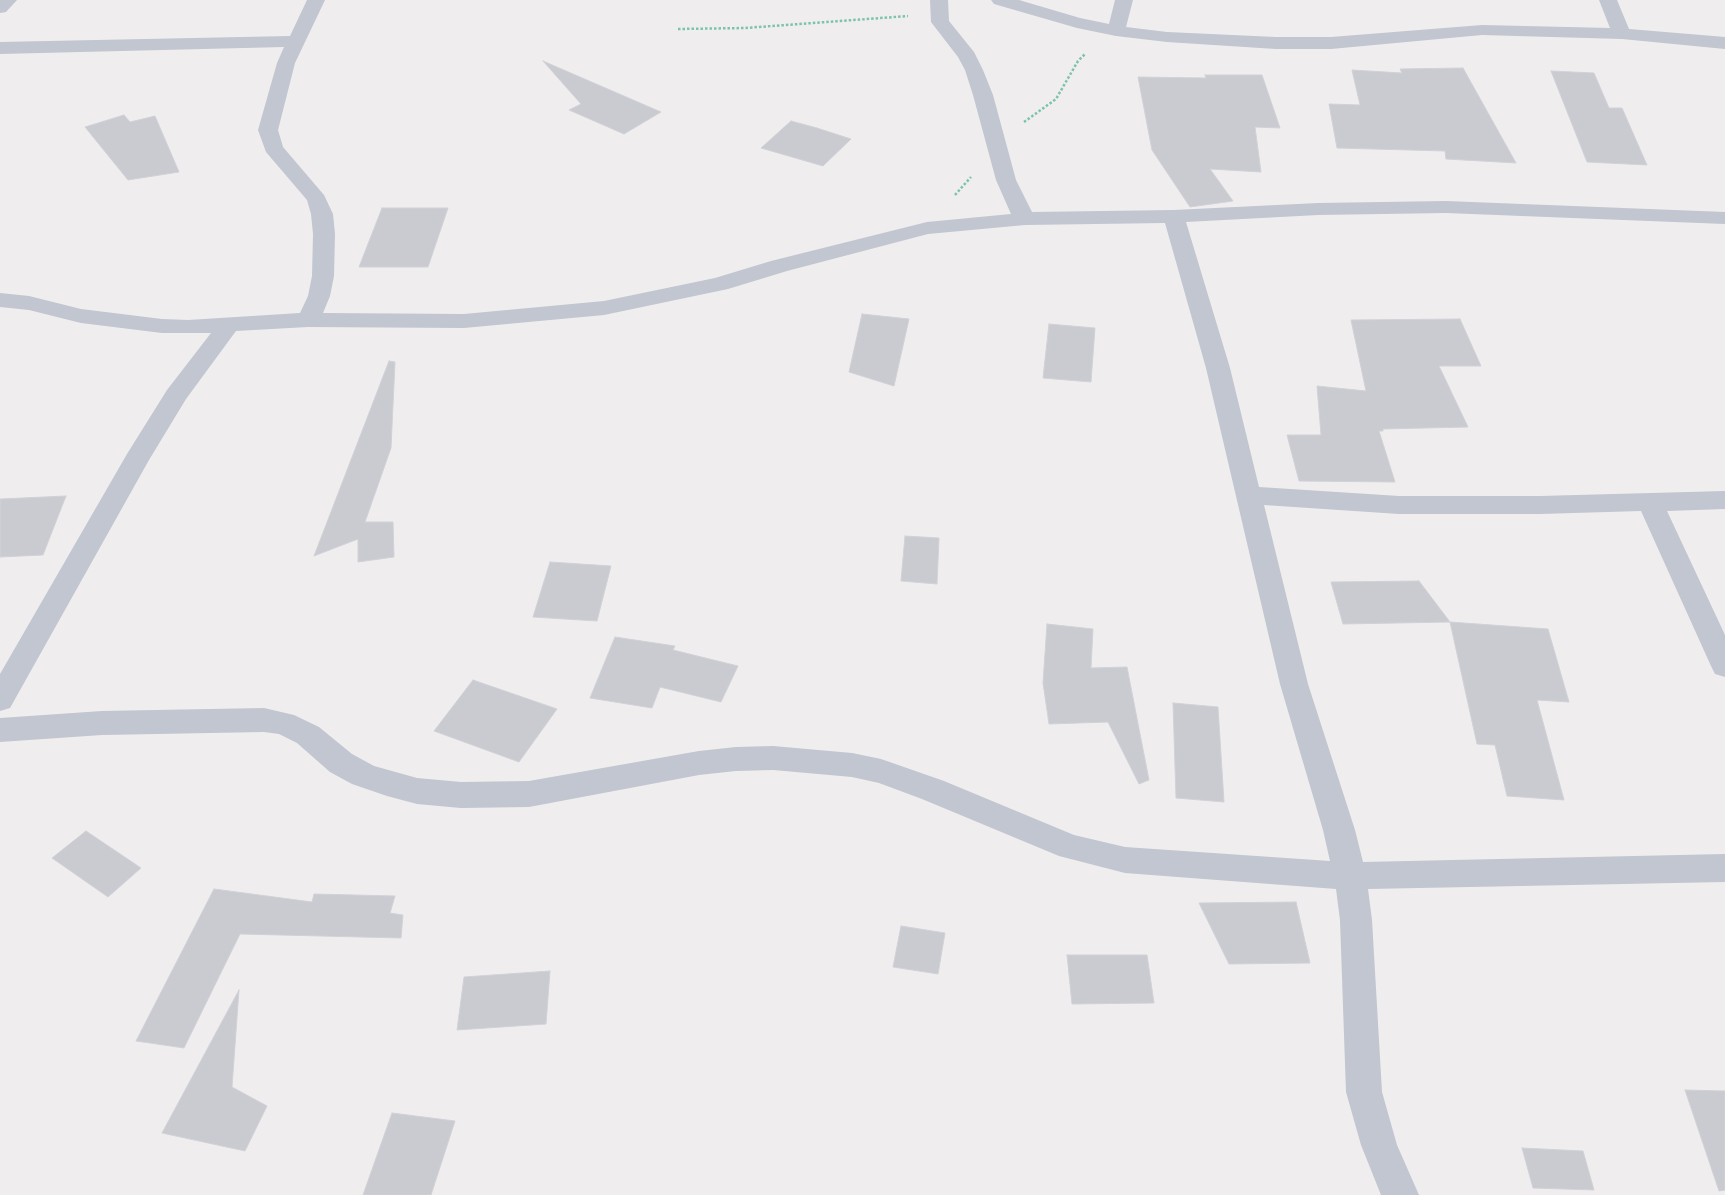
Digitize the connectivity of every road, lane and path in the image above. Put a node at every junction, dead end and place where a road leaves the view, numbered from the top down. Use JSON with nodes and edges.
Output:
{"nodes":[{"id":1,"x":8,"y":0,"type":"edge"},
{"id":2,"x":316,"y":0,"type":"edge"},
{"id":3,"x":1000,"y":0,"type":"edge"},
{"id":4,"x":1124,"y":0,"type":"edge"},
{"id":5,"x":1608,"y":0,"type":"edge"},
{"id":6,"x":939,"y":7,"type":"edge"},
{"id":7,"x":0,"y":8,"type":"edge"},
{"id":8,"x":678,"y":29,"type":"dead end"},
{"id":9,"x":1116,"y":31,"type":"junction"},
{"id":10,"x":1622,"y":34,"type":"junction"},
{"id":11,"x":297,"y":41,"type":"junction"},
{"id":12,"x":1725,"y":43,"type":"edge"},
{"id":13,"x":0,"y":48,"type":"edge"},
{"id":14,"x":997,"y":150,"type":"junction"},
{"id":15,"x":1174,"y":216,"type":"junction"},
{"id":16,"x":1725,"y":218,"type":"edge"},
{"id":17,"x":1025,"y":219,"type":"junction"},
{"id":18,"x":927,"y":228,"type":"junction"},
{"id":19,"x":0,"y":300,"type":"edge"},
{"id":20,"x":308,"y":320,"type":"junction"},
{"id":21,"x":230,"y":324,"type":"junction"},
{"id":22,"x":1250,"y":494,"type":"junction"},
{"id":23,"x":1725,"y":500,"type":"edge"},
{"id":24,"x":1650,"y":502,"type":"junction"},
{"id":25,"x":1725,"y":666,"type":"edge"},
{"id":26,"x":0,"y":700,"type":"edge"},
{"id":27,"x":0,"y":730,"type":"edge"},
{"id":28,"x":1725,"y":868,"type":"edge"},
{"id":29,"x":1350,"y":876,"type":"junction"},
{"id":30,"x":1400,"y":1195,"type":"edge"}],
"edges":[{"from":1,"to":7,"type":"street"},
{"from":2,"to":11,"type":"street"},
{"from":3,"to":9,"type":"street"},
{"from":4,"to":9,"type":"street"},
{"from":5,"to":10,"type":"street"},
{"from":6,"to":8,"type":"path"},
{"from":6,"to":14,"type":"street"},
{"from":9,"to":10,"type":"street"},
{"from":9,"to":14,"type":"path"},
{"from":10,"to":12,"type":"street"},
{"from":11,"to":13,"type":"street"},
{"from":11,"to":20,"type":"street"},
{"from":14,"to":17,"type":"street"},
{"from":14,"to":18,"type":"path"},
{"from":15,"to":16,"type":"street"},
{"from":15,"to":17,"type":"street"},
{"from":15,"to":22,"type":"street"},
{"from":17,"to":18,"type":"street"},
{"from":18,"to":20,"type":"street"},
{"from":19,"to":21,"type":"street"},
{"from":20,"to":21,"type":"street"},
{"from":21,"to":26,"type":"street"},
{"from":22,"to":24,"type":"street"},
{"from":22,"to":29,"type":"street"},
{"from":23,"to":24,"type":"street"},
{"from":24,"to":25,"type":"street"},
{"from":27,"to":29,"type":"street"},
{"from":28,"to":29,"type":"street"},
{"from":29,"to":30,"type":"street"}]}
